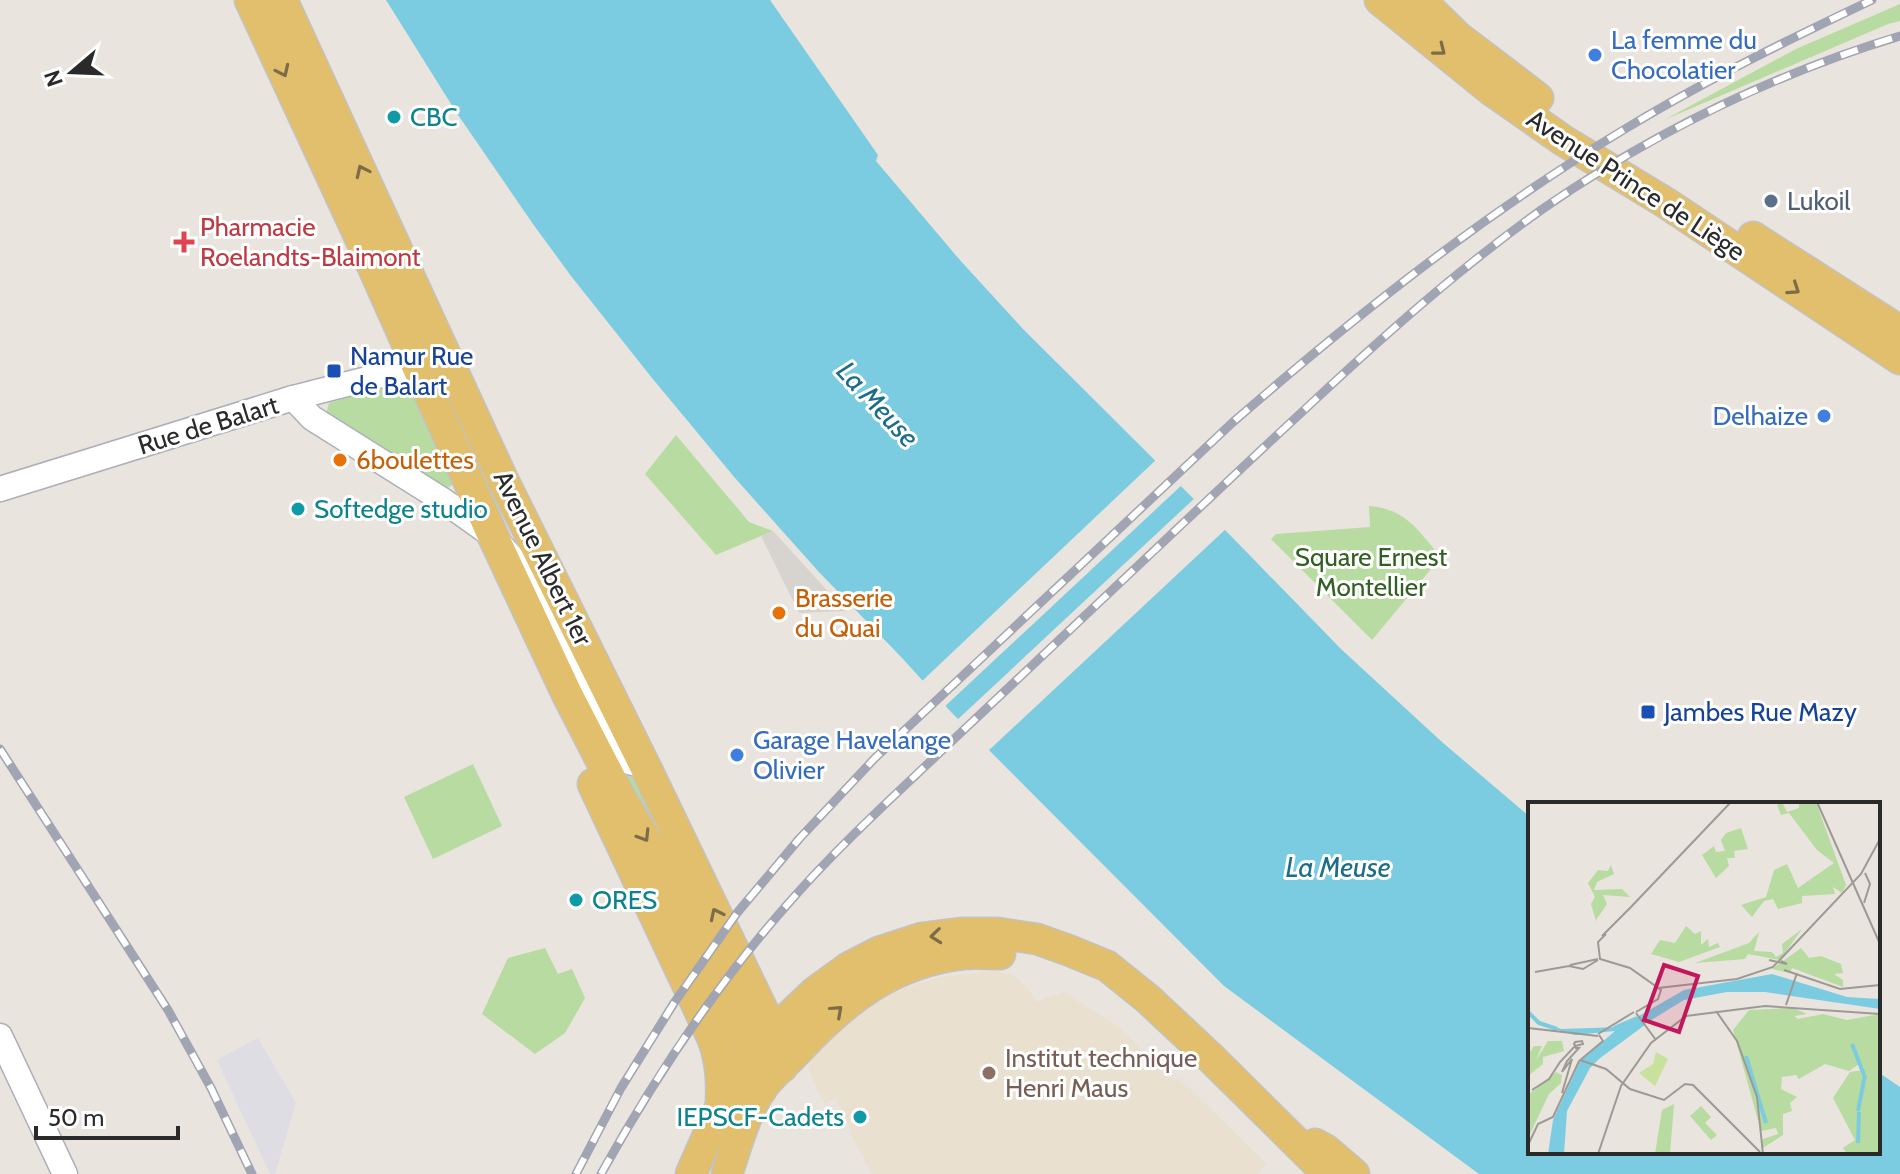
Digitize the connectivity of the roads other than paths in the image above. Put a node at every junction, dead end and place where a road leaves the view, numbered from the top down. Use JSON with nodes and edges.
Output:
{"nodes":[{"id":1,"x":250,"y":0,"type":"edge"},
{"id":2,"x":282,"y":0,"type":"edge"},
{"id":3,"x":1380,"y":0,"type":"edge"},
{"id":4,"x":1420,"y":0,"type":"edge"},
{"id":5,"x":390,"y":305,"type":"junction"},
{"id":6,"x":1900,"y":331,"type":"edge"},
{"id":7,"x":443,"y":345,"type":"junction"},
{"id":8,"x":1900,"y":359,"type":"edge"},
{"id":9,"x":417,"y":366,"type":"junction"},
{"id":10,"x":463,"y":391,"type":"junction"},
{"id":11,"x":293,"y":398,"type":"junction"},
{"id":12,"x":0,"y":489,"type":"edge"},
{"id":13,"x":493,"y":536,"type":"junction"},
{"id":14,"x":567,"y":694,"type":"junction"},
{"id":15,"x":646,"y":768,"type":"junction"},
{"id":16,"x":750,"y":984,"type":"junction"},
{"id":17,"x":815,"y":992,"type":"junction"},
{"id":18,"x":773,"y":1032,"type":"junction"},
{"id":19,"x":0,"y":1036,"type":"edge"},
{"id":20,"x":751,"y":1058,"type":"junction"},
{"id":21,"x":782,"y":1067,"type":"junction"},
{"id":22,"x":761,"y":1090,"type":"junction"},
{"id":23,"x":721,"y":1106,"type":"junction"},
{"id":24,"x":1281,"y":1127,"type":"junction"},
{"id":25,"x":65,"y":1174,"type":"edge"},
{"id":26,"x":691,"y":1174,"type":"edge"},
{"id":27,"x":727,"y":1174,"type":"edge"},
{"id":28,"x":1301,"y":1174,"type":"edge"},
{"id":29,"x":1328,"y":1174,"type":"edge"},
{"id":30,"x":1354,"y":1174,"type":"edge"}],
"edges":[{"from":1,"to":5,"type":"main road","name":"Avenue Albert 1er","one_way":true},
{"from":7,"to":2,"type":"main road","name":"Avenue Albert 1er","one_way":true},
{"from":3,"to":8,"type":"main road","name":"Avenue Prince de Liège","one_way":true},
{"from":4,"to":6,"type":"main road","name":"Avenue Prince de Liège"},
{"from":5,"to":7,"type":"main road","name":"Avenue Albert 1er"},
{"from":5,"to":9,"type":"main road","name":"Avenue Albert 1er"},
{"from":7,"to":10,"type":"main road","name":"Avenue Albert 1er"},
{"from":9,"to":10,"type":"main road"},
{"from":9,"to":11,"type":"street","name":"Rue de Balart"},
{"from":9,"to":13,"type":"main road","name":"Avenue Albert 1er"},
{"from":10,"to":15,"type":"main road","name":"Avenue Albert 1er"},
{"from":11,"to":12,"type":"street","name":"Rue de Balart"},
{"from":11,"to":13,"type":"street","name":"Avenue Albert 1er"},
{"from":13,"to":14,"type":"main road","name":"Avenue Albert 1er"},
{"from":13,"to":15,"type":"street","name":"Avenue Albert 1er"},
{"from":14,"to":20,"type":"main road","name":"Avenue Albert 1er","one_way":true},
{"from":14,"to":23,"type":"main road","name":"Avenue Albert 1er"},
{"from":16,"to":15,"type":"main road","name":"Avenue Albert 1er","one_way":true},
{"from":16,"to":17,"type":"main road"},
{"from":16,"to":18,"type":"main road","name":"Avenue Albert 1er"},
{"from":17,"to":18,"type":"main road"},
{"from":24,"to":17,"type":"main road","one_way":true},
{"from":18,"to":20,"type":"main road"},
{"from":18,"to":21,"type":"main road","name":"Avenue Albert 1er"},
{"from":19,"to":25,"type":"street"},
{"from":20,"to":22,"type":"main road","name":"Avenue Albert 1er"},
{"from":20,"to":23,"type":"main road"},
{"from":21,"to":22,"type":"main road"},
{"from":21,"to":28,"type":"main road","one_way":true},
{"from":22,"to":27,"type":"main road"},
{"from":23,"to":26,"type":"main road"},
{"from":24,"to":29,"type":"main road"},
{"from":24,"to":30,"type":"main road"}]}
